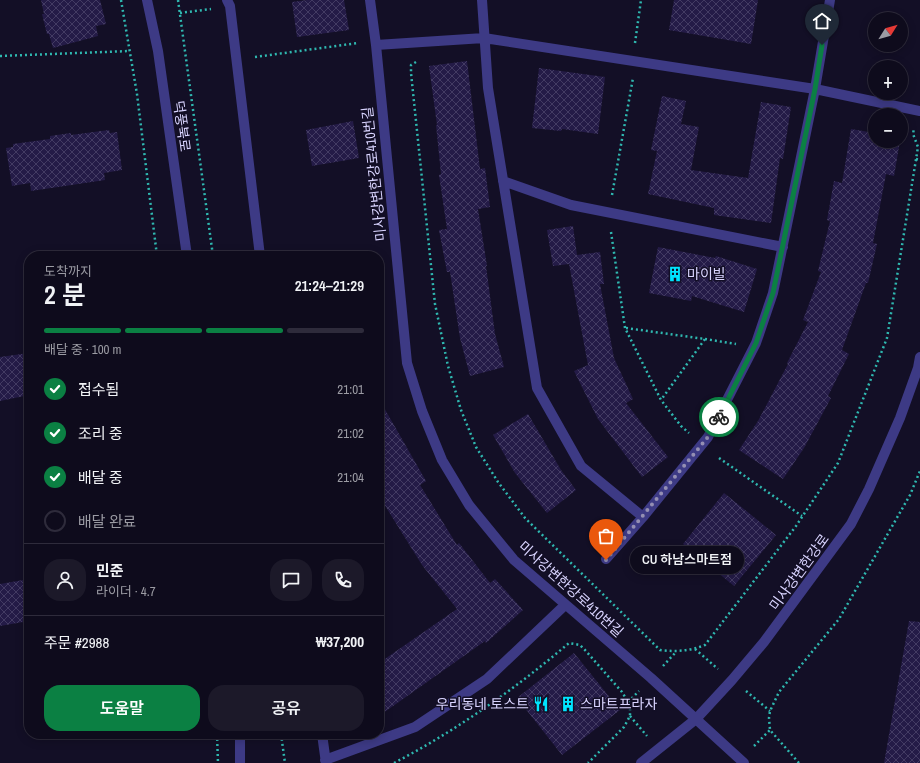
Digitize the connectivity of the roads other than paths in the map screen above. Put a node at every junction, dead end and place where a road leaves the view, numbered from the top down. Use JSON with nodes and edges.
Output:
{"nodes":[{"id":1,"x":147,"y":0,"type":"edge"},
{"id":2,"x":370,"y":0,"type":"edge"},
{"id":3,"x":482,"y":0,"type":"edge"},
{"id":4,"x":830,"y":0,"type":"edge"},
{"id":5,"x":229,"y":3,"type":"edge"},
{"id":6,"x":484,"y":38,"type":"junction"},
{"id":7,"x":376,"y":45,"type":"junction"},
{"id":8,"x":815,"y":89,"type":"junction"},
{"id":9,"x":920,"y":111,"type":"edge"},
{"id":10,"x":503,"y":181,"type":"junction"},
{"id":11,"x":783,"y":247,"type":"junction"},
{"id":12,"x":186,"y":251,"type":"edge"},
{"id":13,"x":259,"y":251,"type":"edge"},
{"id":14,"x":920,"y":358,"type":"edge"},
{"id":15,"x":643,"y":517,"type":"junction"},
{"id":16,"x":606,"y":560,"type":"dead end"},
{"id":17,"x":566,"y":605,"type":"junction"},
{"id":18,"x":696,"y":719,"type":"junction"},
{"id":19,"x":240,"y":739,"type":"edge"},
{"id":20,"x":323,"y":739,"type":"edge"},
{"id":21,"x":326,"y":762,"type":"edge"},
{"id":22,"x":240,"y":763,"type":"edge"},
{"id":23,"x":641,"y":763,"type":"edge"},
{"id":24,"x":744,"y":763,"type":"edge"}],
"edges":[{"from":1,"to":12,"type":"street","name":"덕풍북로"},
{"from":2,"to":7,"type":"street","name":"미사강변한강로410번길"},
{"from":3,"to":6,"type":"street"},
{"from":4,"to":8,"type":"street"},
{"from":5,"to":13,"type":"street"},
{"from":6,"to":7,"type":"street"},
{"from":6,"to":8,"type":"street"},
{"from":6,"to":10,"type":"street"},
{"from":7,"to":17,"type":"street","name":"미사강변한강로410번길"},
{"from":8,"to":9,"type":"street"},
{"from":8,"to":11,"type":"street"},
{"from":10,"to":11,"type":"street"},
{"from":10,"to":15,"type":"street"},
{"from":11,"to":15,"type":"street"},
{"from":14,"to":18,"type":"street","name":"미사강변한강로"},
{"from":15,"to":16,"type":"street"},
{"from":17,"to":18,"type":"street","name":"미사강변한강로410번길"},
{"from":17,"to":21,"type":"street"},
{"from":18,"to":23,"type":"street","name":"미사강변한강로"},
{"from":18,"to":24,"type":"street","name":"미사강변한강로410번길"},
{"from":19,"to":22,"type":"street"},
{"from":20,"to":21,"type":"street"}]}
